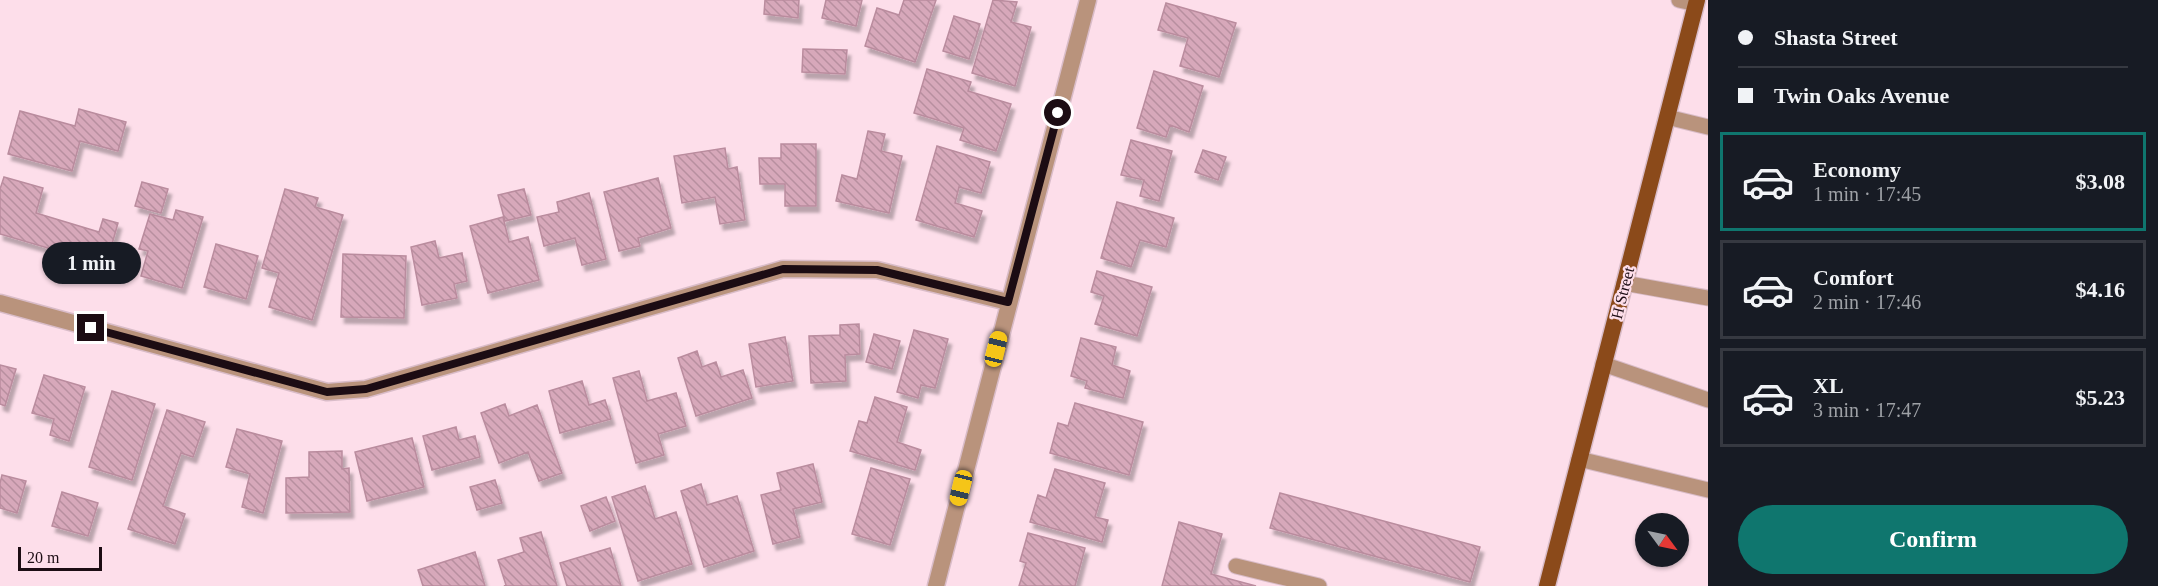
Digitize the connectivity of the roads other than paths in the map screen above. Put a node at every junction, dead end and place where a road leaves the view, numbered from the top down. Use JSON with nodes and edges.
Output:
{"nodes":[{"id":1,"x":1088,"y":0,"type":"edge"},
{"id":2,"x":1696,"y":1,"type":"edge"},
{"id":3,"x":1666,"y":117,"type":"junction"},
{"id":4,"x":1708,"y":127,"type":"edge"},
{"id":5,"x":1624,"y":283,"type":"junction"},
{"id":6,"x":1708,"y":298,"type":"edge"},
{"id":7,"x":1008,"y":302,"type":"junction"},
{"id":8,"x":0,"y":303,"type":"edge"},
{"id":9,"x":1604,"y":364,"type":"junction"},
{"id":10,"x":1708,"y":400,"type":"edge"},
{"id":11,"x":1580,"y":459,"type":"junction"},
{"id":12,"x":1708,"y":490,"type":"edge"},
{"id":13,"x":1236,"y":566,"type":"dead end"},
{"id":14,"x":936,"y":586,"type":"edge"},
{"id":15,"x":1319,"y":586,"type":"edge"},
{"id":16,"x":1547,"y":586,"type":"edge"}],
"edges":[{"from":1,"to":7,"type":"street"},
{"from":2,"to":3,"type":"main road","name":"H Street"},
{"from":3,"to":4,"type":"lane"},
{"from":3,"to":5,"type":"main road","name":"H Street"},
{"from":5,"to":6,"type":"lane"},
{"from":5,"to":9,"type":"main road","name":"H Street"},
{"from":7,"to":8,"type":"street"},
{"from":7,"to":14,"type":"street"},
{"from":9,"to":10,"type":"lane"},
{"from":9,"to":11,"type":"main road","name":"H Street"},
{"from":11,"to":12,"type":"lane"},
{"from":11,"to":16,"type":"main road","name":"H Street"},
{"from":13,"to":15,"type":"lane"}]}
